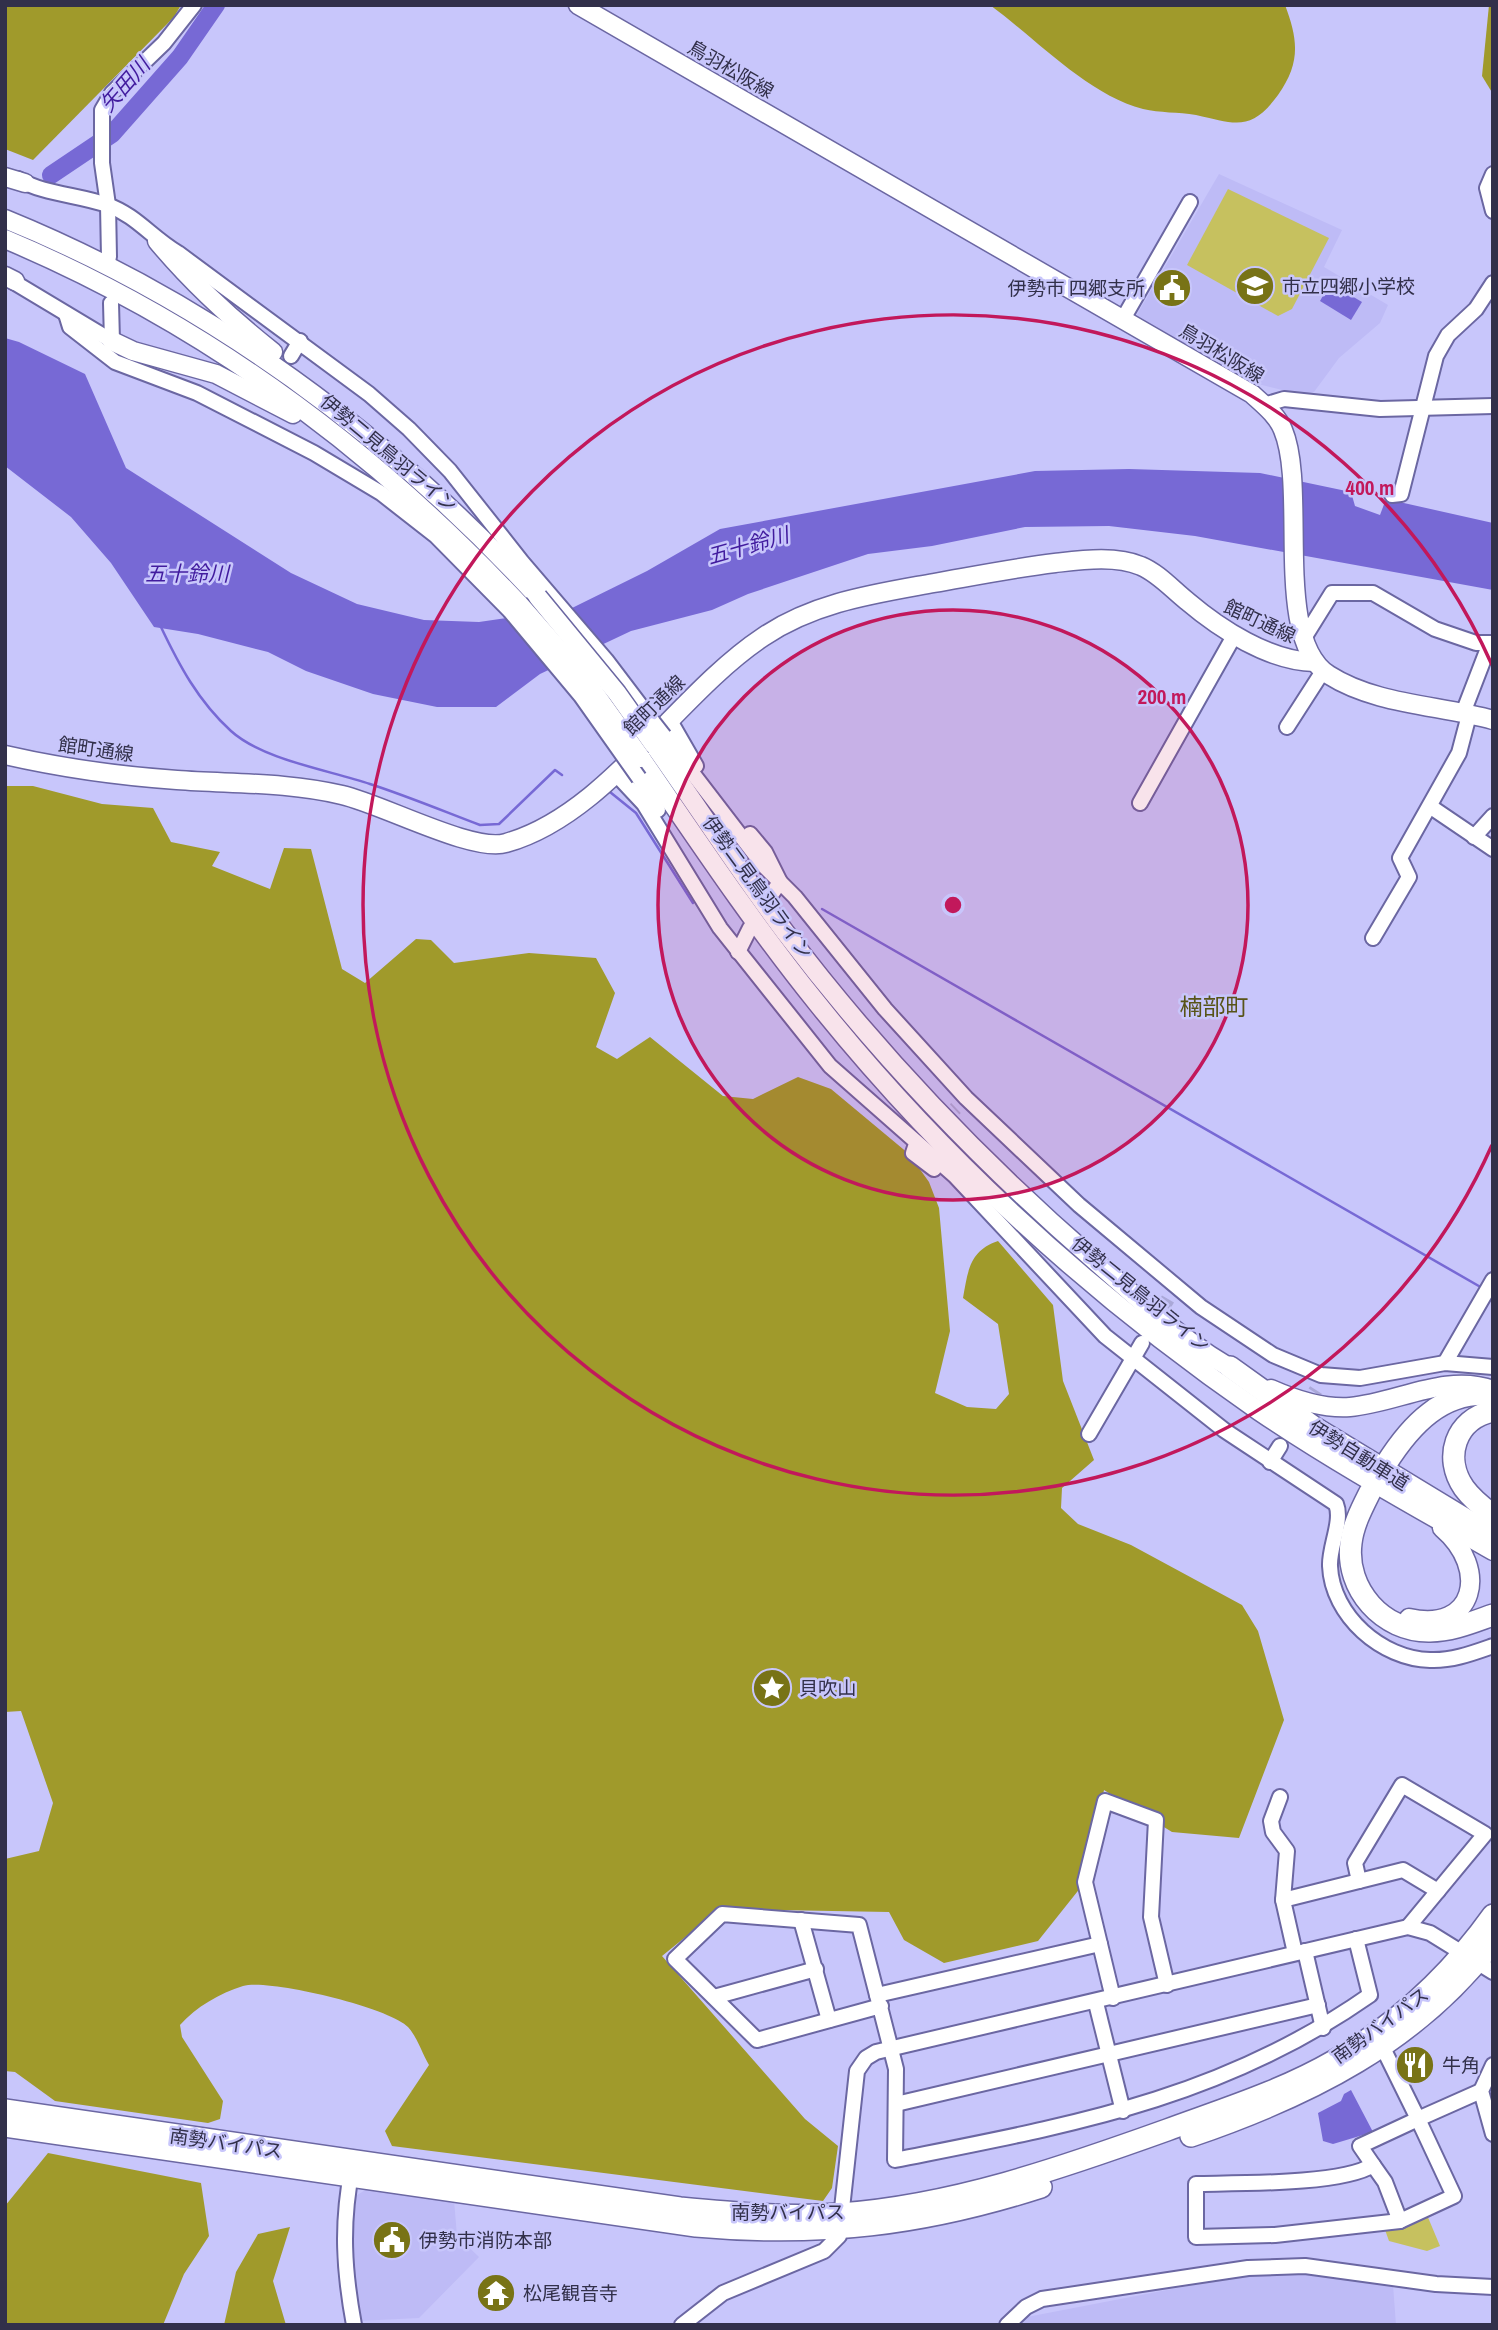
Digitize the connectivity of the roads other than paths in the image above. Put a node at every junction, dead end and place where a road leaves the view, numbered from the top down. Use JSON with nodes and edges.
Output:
{"nodes":[{"id":1,"x":194,"y":5,"type":"edge"},
{"id":2,"x":578,"y":5,"type":"edge"},
{"id":3,"x":5,"y":170,"type":"edge"},
{"id":4,"x":1493,"y":174,"type":"edge"},
{"id":5,"x":5,"y":177,"type":"edge"},
{"id":6,"x":25,"y":183,"type":"junction"},
{"id":7,"x":1190,"y":202,"type":"dead end"},
{"id":8,"x":108,"y":205,"type":"junction"},
{"id":9,"x":1493,"y":211,"type":"edge"},
{"id":10,"x":5,"y":219,"type":"edge"},
{"id":11,"x":5,"y":239,"type":"edge"},
{"id":12,"x":157,"y":241,"type":"junction"},
{"id":13,"x":109,"y":257,"type":"dead end"},
{"id":14,"x":9,"y":278,"type":"edge"},
{"id":15,"x":1493,"y":283,"type":"edge"},
{"id":16,"x":111,"y":303,"type":"dead end"},
{"id":17,"x":66,"y":314,"type":"junction"},
{"id":18,"x":1123,"y":319,"type":"junction"},
{"id":19,"x":112,"y":341,"type":"junction"},
{"id":20,"x":300,"y":341,"type":"junction"},
{"id":21,"x":291,"y":356,"type":"dead end"},
{"id":22,"x":264,"y":404,"type":"dead end"},
{"id":23,"x":1264,"y":405,"type":"junction"},
{"id":24,"x":1493,"y":406,"type":"edge"},
{"id":25,"x":1424,"y":410,"type":"junction"},
{"id":26,"x":254,"y":422,"type":"junction"},
{"id":27,"x":414,"y":473,"type":"junction"},
{"id":28,"x":1392,"y":495,"type":"dead end"},
{"id":29,"x":416,"y":501,"type":"junction"},
{"id":30,"x":1234,"y":636,"type":"junction"},
{"id":31,"x":1304,"y":638,"type":"junction"},
{"id":32,"x":1491,"y":643,"type":"edge"},
{"id":33,"x":1318,"y":666,"type":"junction"},
{"id":34,"x":1466,"y":714,"type":"junction"},
{"id":35,"x":1493,"y":720,"type":"edge"},
{"id":36,"x":1287,"y":727,"type":"dead end"},
{"id":37,"x":666,"y":733,"type":"junction"},
{"id":38,"x":5,"y":755,"type":"edge"},
{"id":39,"x":615,"y":773,"type":"junction"},
{"id":40,"x":1140,"y":803,"type":"dead end"},
{"id":41,"x":1431,"y":807,"type":"junction"},
{"id":42,"x":1493,"y":816,"type":"edge"},
{"id":43,"x":1474,"y":837,"type":"junction"},
{"id":44,"x":1493,"y":849,"type":"edge"},
{"id":45,"x":780,"y":882,"type":"junction"},
{"id":46,"x":769,"y":898,"type":"dead end"},
{"id":47,"x":750,"y":928,"type":"dead end"},
{"id":48,"x":1373,"y":938,"type":"dead end"},
{"id":49,"x":738,"y":952,"type":"junction"},
{"id":50,"x":915,"y":1147,"type":"dead end"},
{"id":51,"x":971,"y":1192,"type":"junction"},
{"id":52,"x":1487,"y":1290,"type":"edge"},
{"id":53,"x":1142,"y":1343,"type":"dead end"},
{"id":54,"x":1134,"y":1358,"type":"junction"},
{"id":55,"x":1445,"y":1363,"type":"junction"},
{"id":56,"x":1230,"y":1367,"type":"junction"},
{"id":57,"x":1493,"y":1367,"type":"edge"},
{"id":58,"x":1326,"y":1376,"type":"junction"},
{"id":59,"x":1316,"y":1390,"type":"tunnel mouth"},
{"id":60,"x":1493,"y":1392,"type":"edge"},
{"id":61,"x":1493,"y":1408,"type":"edge"},
{"id":62,"x":1089,"y":1434,"type":"dead end"},
{"id":63,"x":1280,"y":1446,"type":"dead end"},
{"id":64,"x":1270,"y":1462,"type":"junction"},
{"id":65,"x":1389,"y":1466,"type":"joint"},
{"id":66,"x":1371,"y":1489,"type":"junction"},
{"id":67,"x":1493,"y":1515,"type":"edge"},
{"id":68,"x":1493,"y":1536,"type":"edge"},
{"id":69,"x":1493,"y":1550,"type":"edge"},
{"id":70,"x":1493,"y":1615,"type":"edge"},
{"id":71,"x":1493,"y":1646,"type":"edge"},
{"id":72,"x":1280,"y":1797,"type":"dead end"},
{"id":73,"x":1359,"y":1881,"type":"junction"},
{"id":74,"x":1438,"y":1891,"type":"junction"},
{"id":75,"x":1283,"y":1900,"type":"junction"},
{"id":76,"x":1493,"y":1914,"type":"edge"},
{"id":77,"x":802,"y":1920,"type":"junction"},
{"id":78,"x":1408,"y":1927,"type":"junction"},
{"id":79,"x":1356,"y":1939,"type":"junction"},
{"id":80,"x":1493,"y":1942,"type":"edge"},
{"id":81,"x":1100,"y":1944,"type":"junction"},
{"id":82,"x":1300,"y":1952,"type":"junction"},
{"id":83,"x":1478,"y":1962,"type":"edge"},
{"id":84,"x":816,"y":1969,"type":"junction"},
{"id":85,"x":1167,"y":1985,"type":"junction"},
{"id":86,"x":714,"y":1997,"type":"junction"},
{"id":87,"x":1113,"y":1998,"type":"junction"},
{"id":88,"x":879,"y":2001,"type":"junction"},
{"id":89,"x":1096,"y":2003,"type":"junction"},
{"id":90,"x":1318,"y":2005,"type":"junction"},
{"id":91,"x":829,"y":2020,"type":"junction"},
{"id":92,"x":1323,"y":2028,"type":"junction"},
{"id":93,"x":892,"y":2048,"type":"junction"},
{"id":94,"x":1383,"y":2048,"type":"junction"},
{"id":95,"x":1109,"y":2057,"type":"junction"},
{"id":96,"x":1493,"y":2065,"type":"edge"},
{"id":97,"x":1481,"y":2091,"type":"junction"},
{"id":98,"x":896,"y":2104,"type":"junction"},
{"id":99,"x":5,"y":2110,"type":"edge"},
{"id":100,"x":1123,"y":2111,"type":"junction"},
{"id":101,"x":1418,"y":2119,"type":"junction"},
{"id":102,"x":5,"y":2126,"type":"edge"},
{"id":103,"x":1493,"y":2134,"type":"edge"},
{"id":104,"x":1373,"y":2165,"type":"junction"},
{"id":105,"x":352,"y":2169,"type":"junction"},
{"id":106,"x":1400,"y":2221,"type":"junction"},
{"id":107,"x":840,"y":2222,"type":"junction"},
{"id":108,"x":1493,"y":2287,"type":"edge"},
{"id":109,"x":354,"y":2325,"type":"edge"},
{"id":110,"x":682,"y":2325,"type":"edge"},
{"id":111,"x":1007,"y":2325,"type":"edge"}],
"edges":[{"from":1,"to":8,"type":"street"},
{"from":2,"to":18,"type":"main road","name":"鳥羽松阪線"},
{"from":3,"to":6,"type":"street"},
{"from":4,"to":9,"type":"street"},
{"from":5,"to":6,"type":"main road"},
{"from":6,"to":8,"type":"street"},
{"from":7,"to":18,"type":"street"},
{"from":8,"to":12,"type":"street"},
{"from":8,"to":13,"type":"street"},
{"from":10,"to":27,"type":"main road","name":"伊勢二見鳥羽ライン"},
{"from":11,"to":29,"type":"main road","name":"伊勢二見鳥羽ライン"},
{"from":12,"to":20,"type":"street"},
{"from":12,"to":27,"type":"main road"},
{"from":14,"to":17,"type":"street"},
{"from":15,"to":25,"type":"street"},
{"from":16,"to":19,"type":"street"},
{"from":17,"to":19,"type":"street"},
{"from":17,"to":26,"type":"street"},
{"from":18,"to":23,"type":"main road","name":"鳥羽松阪線"},
{"from":19,"to":29,"type":"main road"},
{"from":20,"to":21,"type":"street"},
{"from":20,"to":37,"type":"street","bridge":true},
{"from":22,"to":26,"type":"street"},
{"from":23,"to":25,"type":"street"},
{"from":23,"to":31,"type":"main road","name":"鳥羽松阪線"},
{"from":24,"to":25,"type":"street"},
{"from":25,"to":28,"type":"street"},
{"from":26,"to":49,"type":"street","bridge":true},
{"from":27,"to":37,"type":"main road","name":"伊勢二見鳥羽ライン","bridge":true},
{"from":29,"to":66,"type":"main road","name":"伊勢二見鳥羽ライン","bridge":true},
{"from":30,"to":33,"type":"main road","name":"館町通線"},
{"from":30,"to":37,"type":"main road","name":"館町通線"},
{"from":30,"to":40,"type":"street"},
{"from":31,"to":32,"type":"street"},
{"from":31,"to":33,"type":"main road","name":"鳥羽松阪線"},
{"from":32,"to":34,"type":"street"},
{"from":33,"to":34,"type":"main road"},
{"from":33,"to":36,"type":"street"},
{"from":34,"to":35,"type":"main road"},
{"from":34,"to":41,"type":"street"},
{"from":37,"to":39,"type":"main road","name":"館町通線"},
{"from":37,"to":45,"type":"street"},
{"from":37,"to":45,"type":"street"},
{"from":37,"to":56,"type":"main road","name":"伊勢二見鳥羽ライン"},
{"from":38,"to":39,"type":"main road","name":"館町通線"},
{"from":39,"to":49,"type":"street"},
{"from":41,"to":43,"type":"street"},
{"from":41,"to":48,"type":"street"},
{"from":42,"to":43,"type":"street"},
{"from":43,"to":44,"type":"street"},
{"from":45,"to":46,"type":"street"},
{"from":45,"to":58,"type":"street"},
{"from":47,"to":49,"type":"street"},
{"from":49,"to":51,"type":"street"},
{"from":50,"to":51,"type":"street"},
{"from":51,"to":54,"type":"street"},
{"from":52,"to":55,"type":"street"},
{"from":53,"to":54,"type":"street"},
{"from":54,"to":62,"type":"street"},
{"from":54,"to":64,"type":"street"},
{"from":55,"to":57,"type":"street"},
{"from":55,"to":58,"type":"street"},
{"from":56,"to":60,"type":"main road","name":"伊勢二見鳥羽ライン"},
{"from":56,"to":68,"type":"highway","name":"伊勢自動車道"},
{"from":58,"to":59,"type":"street"},
{"from":60,"to":65,"type":"highway"},
{"from":61,"to":65,"type":"main road"},
{"from":61,"to":67,"type":"highway"},
{"from":63,"to":64,"type":"street"},
{"from":64,"to":71,"type":"street"},
{"from":66,"to":66,"type":"main road"},
{"from":66,"to":69,"type":"main road","name":"伊勢二見鳥羽ライン"},
{"from":66,"to":70,"type":"highway"},
{"from":72,"to":75,"type":"street"},
{"from":73,"to":74,"type":"street"},
{"from":73,"to":74,"type":"street"},
{"from":73,"to":75,"type":"street"},
{"from":74,"to":78,"type":"street"},
{"from":75,"to":82,"type":"street"},
{"from":76,"to":83,"type":"highway","name":"南勢バイパス"},
{"from":77,"to":84,"type":"street"},
{"from":77,"to":86,"type":"street"},
{"from":77,"to":88,"type":"street"},
{"from":78,"to":79,"type":"street"},
{"from":78,"to":83,"type":"street"},
{"from":79,"to":82,"type":"street"},
{"from":79,"to":92,"type":"street"},
{"from":80,"to":83,"type":"highway","name":"南勢バイパス"},
{"from":81,"to":85,"type":"street"},
{"from":81,"to":87,"type":"street"},
{"from":81,"to":88,"type":"street"},
{"from":82,"to":85,"type":"street"},
{"from":82,"to":90,"type":"street"},
{"from":83,"to":94,"type":"highway","name":"南勢バイパス"},
{"from":83,"to":107,"type":"highway","name":"南勢バイパス"},
{"from":84,"to":86,"type":"street"},
{"from":84,"to":91,"type":"street"},
{"from":85,"to":87,"type":"street"},
{"from":86,"to":91,"type":"street"},
{"from":87,"to":89,"type":"street"},
{"from":88,"to":91,"type":"street"},
{"from":88,"to":93,"type":"street"},
{"from":89,"to":93,"type":"street"},
{"from":89,"to":95,"type":"street"},
{"from":90,"to":92,"type":"street"},
{"from":90,"to":95,"type":"street"},
{"from":92,"to":100,"type":"street"},
{"from":93,"to":98,"type":"street"},
{"from":93,"to":107,"type":"street"},
{"from":94,"to":101,"type":"street"},
{"from":94,"to":107,"type":"highway","name":"南勢バイパス"},
{"from":95,"to":98,"type":"street"},
{"from":95,"to":100,"type":"street"},
{"from":96,"to":97,"type":"street"},
{"from":97,"to":101,"type":"street"},
{"from":97,"to":103,"type":"street"},
{"from":98,"to":100,"type":"street"},
{"from":99,"to":105,"type":"highway","name":"南勢バイパス"},
{"from":101,"to":104,"type":"street"},
{"from":101,"to":106,"type":"street"},
{"from":102,"to":105,"type":"highway","name":"南勢バイパス"},
{"from":104,"to":106,"type":"street"},
{"from":104,"to":106,"type":"street"},
{"from":105,"to":107,"type":"highway","name":"南勢バイパス"},
{"from":105,"to":109,"type":"street"},
{"from":107,"to":110,"type":"street"},
{"from":108,"to":111,"type":"street"}]}
